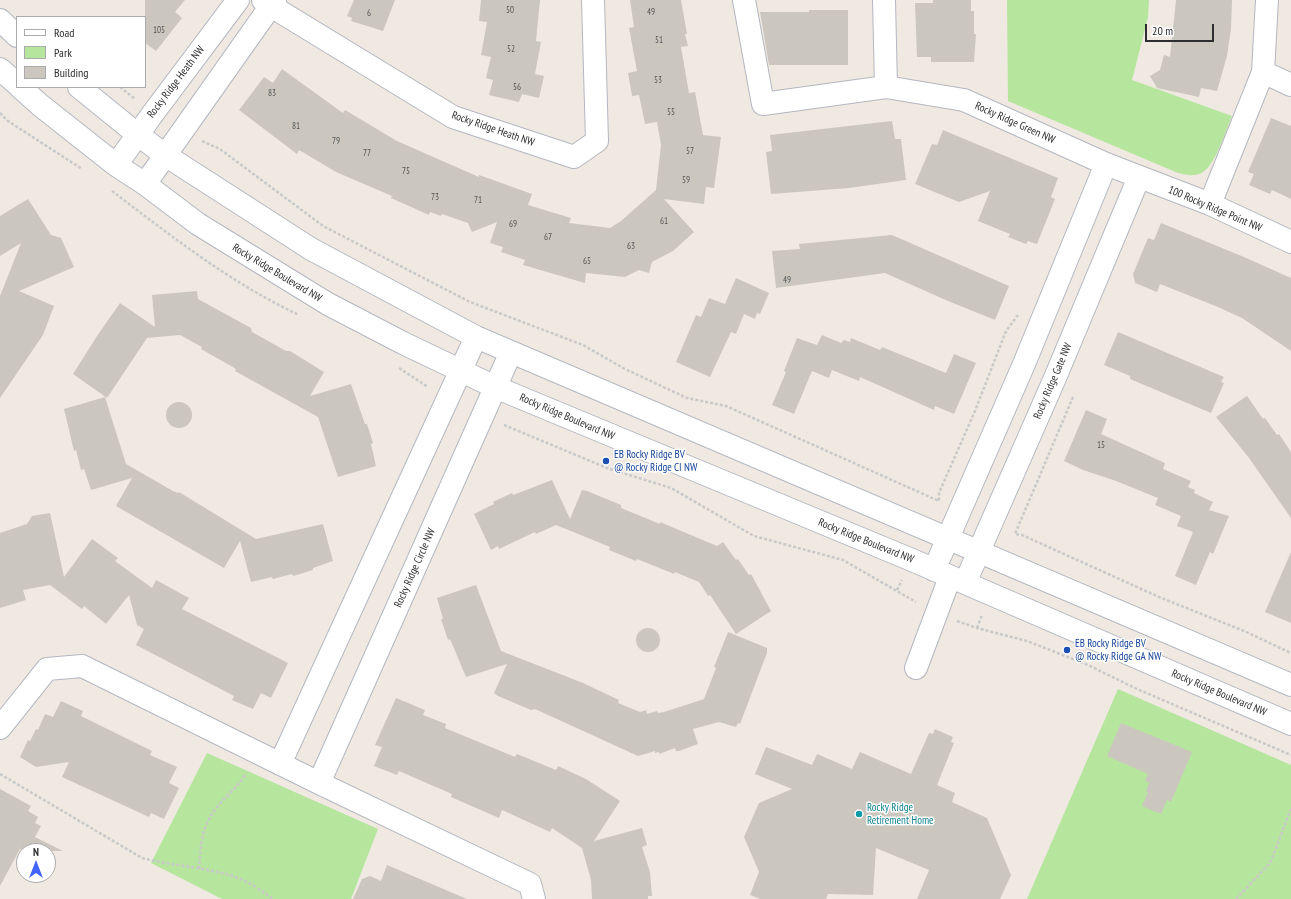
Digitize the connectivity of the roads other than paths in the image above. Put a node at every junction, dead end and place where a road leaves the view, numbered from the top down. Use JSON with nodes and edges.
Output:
{"nodes":[{"id":1,"x":238,"y":0,"type":"edge"},
{"id":2,"x":593,"y":0,"type":"edge"},
{"id":3,"x":744,"y":0,"type":"edge"},
{"id":4,"x":884,"y":0,"type":"edge"},
{"id":5,"x":1267,"y":0,"type":"edge"},
{"id":6,"x":270,"y":2,"type":"edge"},
{"id":7,"x":0,"y":20,"type":"edge"},
{"id":8,"x":16,"y":35,"type":"edge"},
{"id":9,"x":0,"y":69,"type":"edge"},
{"id":10,"x":1262,"y":72,"type":"junction"},
{"id":11,"x":16,"y":83,"type":"edge"},
{"id":12,"x":1291,"y":85,"type":"edge"},
{"id":13,"x":886,"y":87,"type":"junction"},
{"id":14,"x":21,"y":88,"type":"edge"},
{"id":15,"x":80,"y":88,"type":"edge"},
{"id":16,"x":137,"y":134,"type":"junction"},
{"id":17,"x":166,"y":155,"type":"junction"},
{"id":18,"x":1106,"y":164,"type":"junction"},
{"id":19,"x":116,"y":165,"type":"junction"},
{"id":20,"x":1139,"y":177,"type":"junction"},
{"id":21,"x":145,"y":184,"type":"junction"},
{"id":22,"x":1210,"y":204,"type":"junction"},
{"id":23,"x":1291,"y":242,"type":"edge"},
{"id":24,"x":476,"y":337,"type":"junction"},
{"id":25,"x":511,"y":352,"type":"junction"},
{"id":26,"x":459,"y":371,"type":"junction"},
{"id":27,"x":495,"y":387,"type":"junction"},
{"id":28,"x":948,"y":538,"type":"junction"},
{"id":29,"x":978,"y":551,"type":"junction"},
{"id":30,"x":950,"y":576,"type":"junction"},
{"id":31,"x":916,"y":668,"type":"dead end"},
{"id":32,"x":1291,"y":685,"type":"edge"},
{"id":33,"x":1291,"y":724,"type":"edge"},
{"id":34,"x":0,"y":728,"type":"edge"},
{"id":35,"x":280,"y":764,"type":"junction"},
{"id":36,"x":319,"y":783,"type":"junction"},
{"id":37,"x":534,"y":899,"type":"edge"}],
"edges":[{"from":1,"to":16,"type":"street","name":"Rocky Ridge Heath NW"},
{"from":2,"to":6,"type":"street","name":"Rocky Ridge Heath NW"},
{"from":3,"to":13,"type":"street","name":"Rocky Ridge Green NW"},
{"from":4,"to":13,"type":"street"},
{"from":5,"to":10,"type":"street"},
{"from":6,"to":17,"type":"street","name":"Rocky Ridge Heath NW"},
{"from":7,"to":8,"type":"street"},
{"from":9,"to":11,"type":"street"},
{"from":10,"to":12,"type":"street"},
{"from":10,"to":22,"type":"street"},
{"from":13,"to":18,"type":"street","name":"Rocky Ridge Green NW"},
{"from":14,"to":19,"type":"street","name":"Rocky Ridge Boulevard NW"},
{"from":15,"to":16,"type":"street"},
{"from":16,"to":17,"type":"street"},
{"from":16,"to":19,"type":"street","name":"Rocky Ridge Heath NW"},
{"from":17,"to":21,"type":"street","name":"Rocky Ridge Heath NW"},
{"from":17,"to":24,"type":"street"},
{"from":18,"to":20,"type":"street","name":"Rocky Ridge Green NW"},
{"from":18,"to":28,"type":"street"},
{"from":19,"to":21,"type":"street","name":"Rocky Ridge Boulevard NW"},
{"from":20,"to":22,"type":"street","name":"100 Rocky Ridge Point NW"},
{"from":20,"to":29,"type":"street","name":"Rocky Ridge Gate NW"},
{"from":21,"to":26,"type":"street","name":"Rocky Ridge Boulevard NW"},
{"from":22,"to":23,"type":"street","name":"100 Rocky Ridge Point NW"},
{"from":24,"to":25,"type":"street"},
{"from":24,"to":26,"type":"street"},
{"from":25,"to":27,"type":"street","name":"Rocky Ridge Circle NW"},
{"from":25,"to":28,"type":"street"},
{"from":26,"to":27,"type":"street","name":"Rocky Ridge Boulevard NW"},
{"from":26,"to":35,"type":"street"},
{"from":27,"to":30,"type":"street","name":"Rocky Ridge Boulevard NW"},
{"from":27,"to":36,"type":"street","name":"Rocky Ridge Circle NW"},
{"from":28,"to":29,"type":"street"},
{"from":28,"to":30,"type":"street"},
{"from":29,"to":30,"type":"street","name":"Rocky Ridge Gate NW"},
{"from":29,"to":32,"type":"street"},
{"from":30,"to":31,"type":"street"},
{"from":30,"to":33,"type":"street","name":"Rocky Ridge Boulevard NW"},
{"from":34,"to":35,"type":"street"},
{"from":35,"to":36,"type":"street"},
{"from":36,"to":37,"type":"street"}]}
